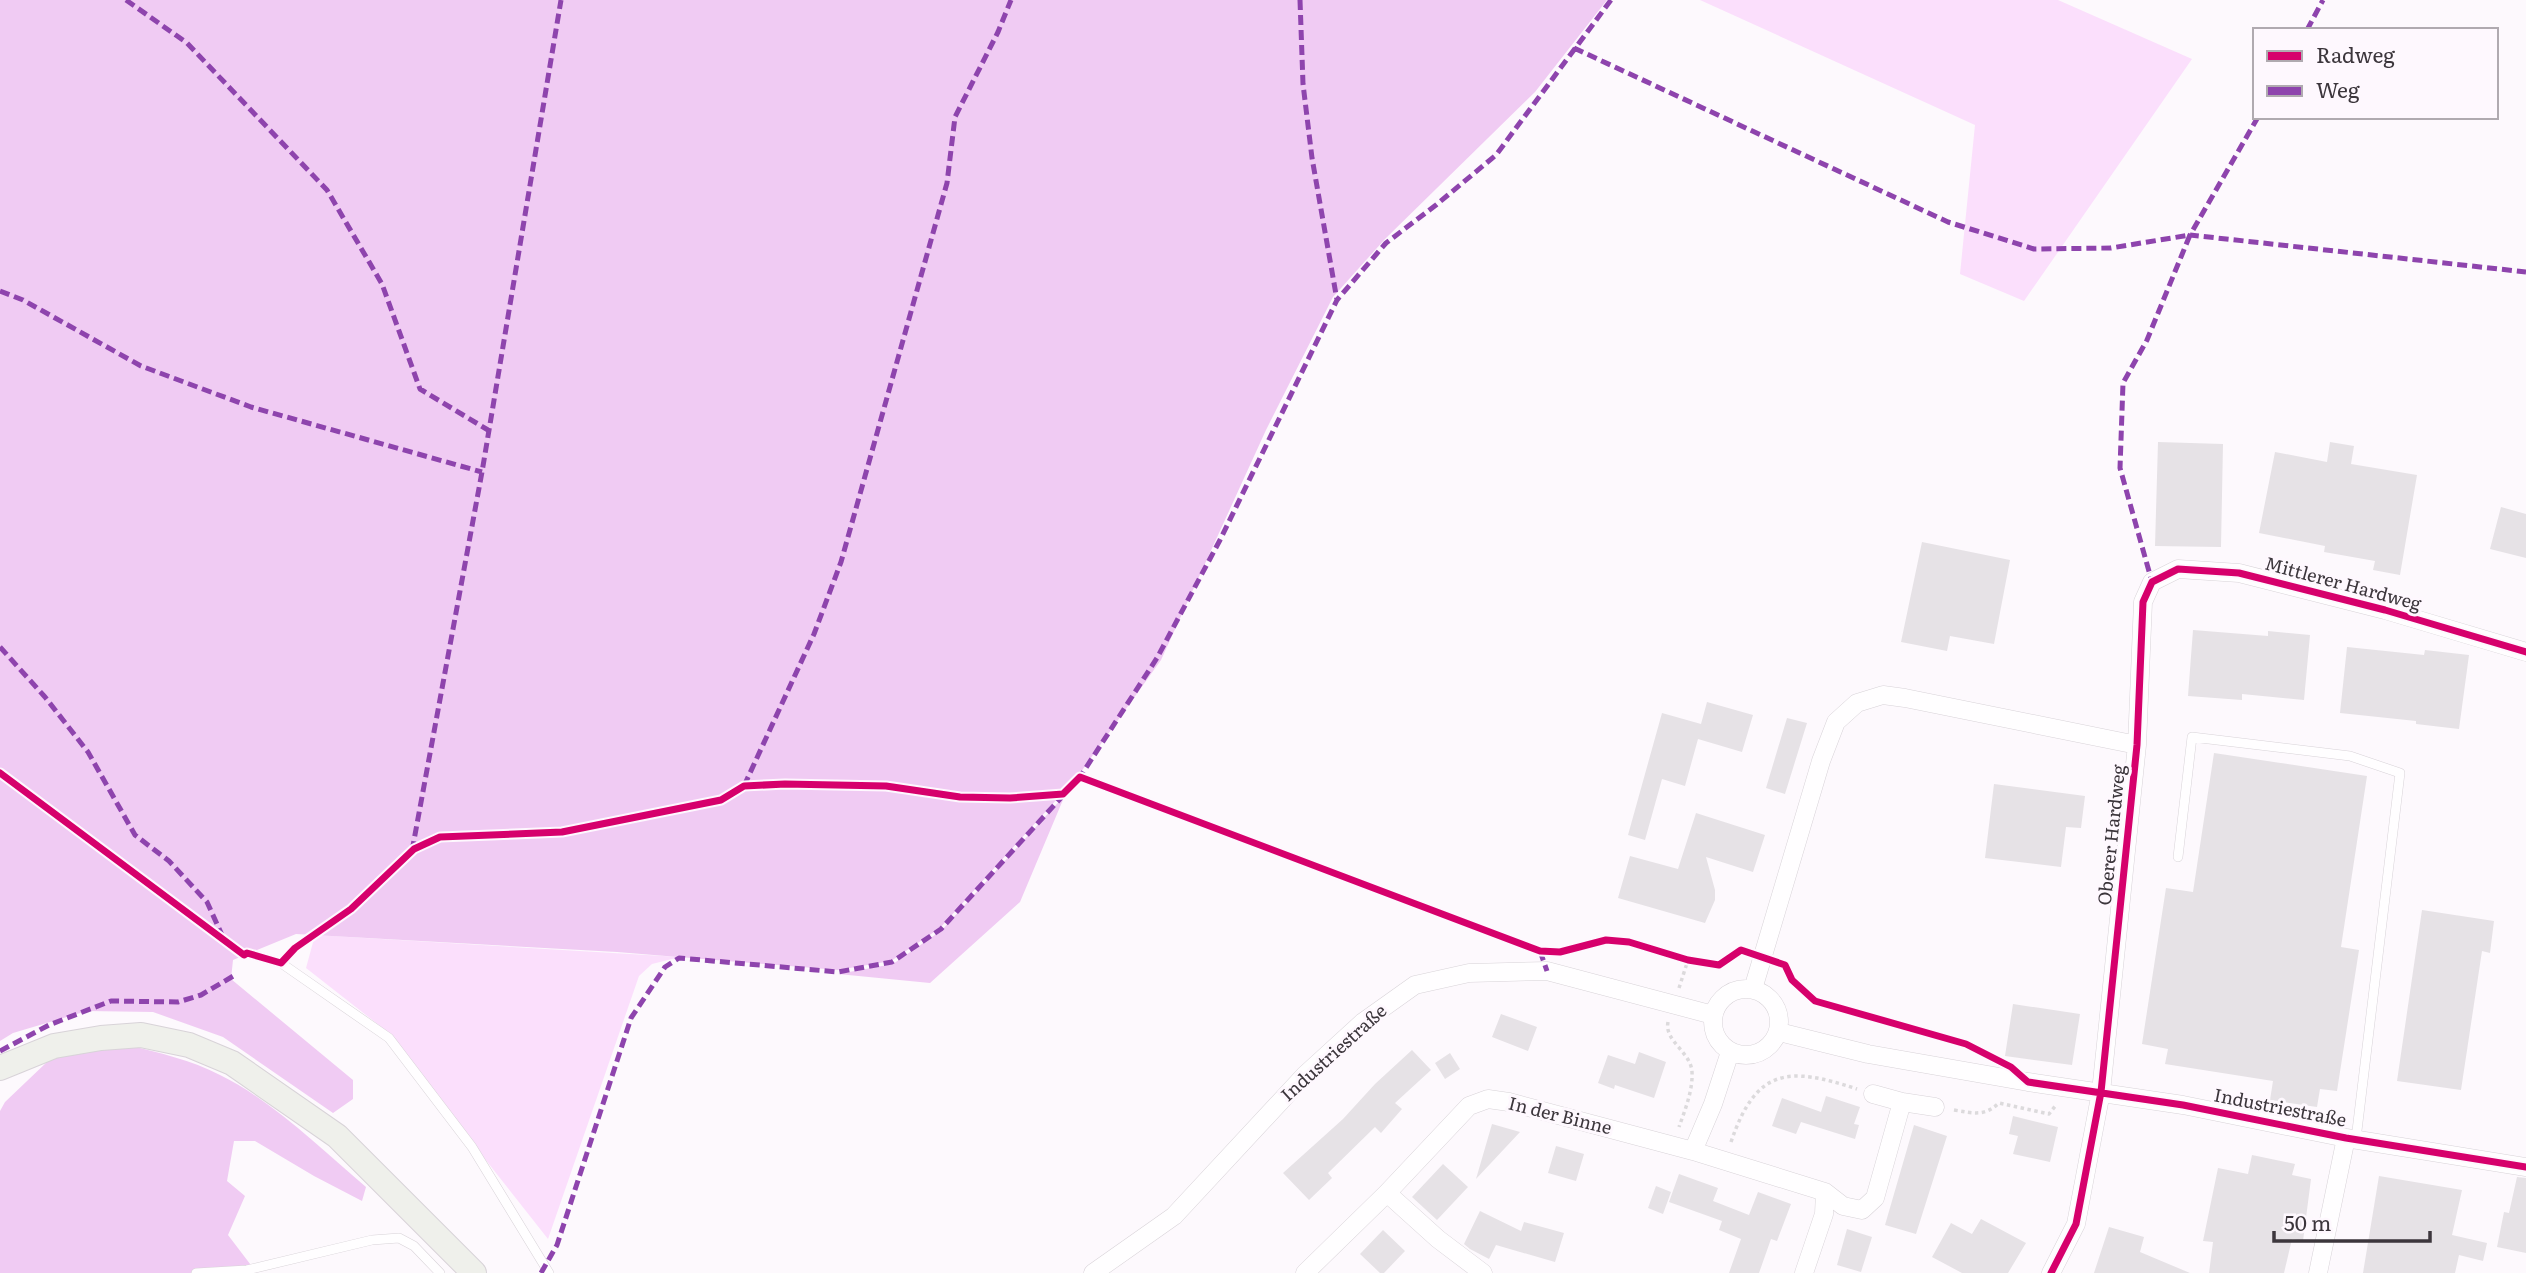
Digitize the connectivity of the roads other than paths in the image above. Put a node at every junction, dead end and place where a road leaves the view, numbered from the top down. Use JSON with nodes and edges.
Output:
{"nodes":[{"id":1,"x":2152,"y":582,"type":"joint"},
{"id":2,"x":2526,"y":652,"type":"edge"},
{"id":3,"x":2137,"y":745,"type":"junction"},
{"id":4,"x":2178,"y":857,"type":"dead end"},
{"id":5,"x":244,"y":955,"type":"dead end"},
{"id":6,"x":1753,"y":989,"type":"junction"},
{"id":7,"x":1713,"y":1015,"type":"junction"},
{"id":8,"x":1779,"y":1032,"type":"junction"},
{"id":9,"x":389,"y":1038,"type":"junction"},
{"id":10,"x":377,"y":1041,"type":"dead end"},
{"id":11,"x":1730,"y":1052,"type":"junction"},
{"id":12,"x":0,"y":1068,"type":"edge"},
{"id":13,"x":2101,"y":1092,"type":"junction"},
{"id":14,"x":1873,"y":1094,"type":"road end"},
{"id":15,"x":1902,"y":1102,"type":"junction"},
{"id":16,"x":1935,"y":1107,"type":"road end"},
{"id":17,"x":2351,"y":1139,"type":"junction"},
{"id":18,"x":1693,"y":1151,"type":"junction"},
{"id":19,"x":2526,"y":1167,"type":"edge"},
{"id":20,"x":1825,"y":1192,"type":"junction"},
{"id":21,"x":1387,"y":1193,"type":"junction"},
{"id":22,"x":196,"y":1273,"type":"edge"},
{"id":23,"x":440,"y":1273,"type":"edge"},
{"id":24,"x":474,"y":1273,"type":"edge"},
{"id":25,"x":549,"y":1273,"type":"edge"},
{"id":26,"x":1093,"y":1273,"type":"edge"},
{"id":27,"x":1305,"y":1273,"type":"edge"},
{"id":28,"x":1483,"y":1273,"type":"edge"},
{"id":29,"x":1804,"y":1273,"type":"edge"},
{"id":30,"x":2051,"y":1273,"type":"edge"},
{"id":31,"x":2318,"y":1273,"type":"edge"}],
"edges":[{"from":1,"to":2,"type":"street","name":"Mittlerer Hardweg"},
{"from":1,"to":3,"type":"street","name":"Oberer Hardweg"},
{"from":3,"to":6,"type":"street","name":"Oberer Hardweg"},
{"from":3,"to":13,"type":"street","name":"Oberer Hardweg"},
{"from":4,"to":17,"type":"lane"},
{"from":5,"to":9,"type":"lane"},
{"from":6,"to":7,"type":"street"},
{"from":6,"to":8,"type":"street"},
{"from":7,"to":11,"type":"street"},
{"from":7,"to":26,"type":"street","name":"Industriestraße"},
{"from":8,"to":11,"type":"street"},
{"from":8,"to":13,"type":"street","name":"Industriestraße"},
{"from":9,"to":10,"type":"lane"},
{"from":9,"to":25,"type":"lane"},
{"from":11,"to":18,"type":"street"},
{"from":12,"to":24,"type":"main road"},
{"from":13,"to":17,"type":"street","name":"Industriestraße"},
{"from":13,"to":30,"type":"street","name":"Oberer Hardweg"},
{"from":14,"to":15,"type":"street"},
{"from":15,"to":16,"type":"street"},
{"from":15,"to":20,"type":"street","name":"In der Binne"},
{"from":17,"to":19,"type":"street","name":"Industriestraße"},
{"from":17,"to":31,"type":"street"},
{"from":18,"to":20,"type":"street","name":"In der Binne"},
{"from":18,"to":21,"type":"street","name":"In der Binne"},
{"from":20,"to":29,"type":"street"},
{"from":21,"to":27,"type":"street","name":"In der Binne"},
{"from":21,"to":28,"type":"street"},
{"from":22,"to":23,"type":"lane"}]}
